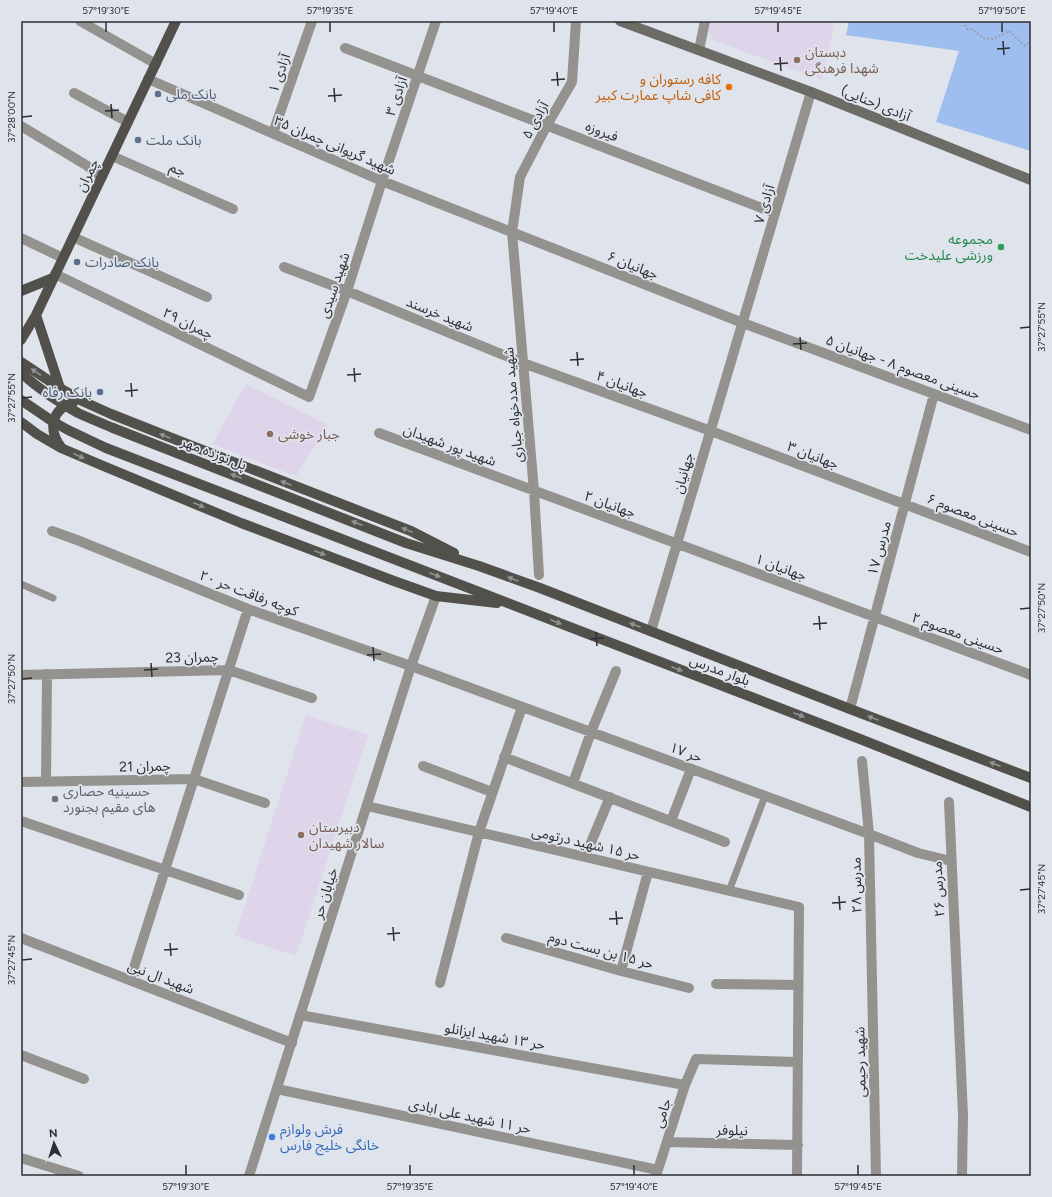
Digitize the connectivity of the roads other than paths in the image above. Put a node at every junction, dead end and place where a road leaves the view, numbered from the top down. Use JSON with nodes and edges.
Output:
{"nodes":[{"id":1,"x":80,"y":21,"type":"edge"},
{"id":2,"x":176,"y":21,"type":"edge"},
{"id":3,"x":312,"y":21,"type":"edge"},
{"id":4,"x":436,"y":21,"type":"edge"},
{"id":5,"x":576,"y":21,"type":"edge"},
{"id":6,"x":620,"y":21,"type":"edge"},
{"id":7,"x":705,"y":21,"type":"edge"},
{"id":8,"x":345,"y":48,"type":"dead end"},
{"id":9,"x":699,"y":50,"type":"junction"},
{"id":10,"x":156,"y":64,"type":"junction"},
{"id":11,"x":418,"y":76,"type":"junction"},
{"id":12,"x":148,"y":79,"type":"junction"},
{"id":13,"x":811,"y":92,"type":"junction"},
{"id":14,"x":74,"y":93,"type":"dead end"},
{"id":15,"x":128,"y":122,"type":"junction"},
{"id":16,"x":547,"y":125,"type":"junction"},
{"id":17,"x":21,"y":126,"type":"edge"},
{"id":18,"x":273,"y":134,"type":"junction"},
{"id":19,"x":112,"y":156,"type":"junction"},
{"id":20,"x":102,"y":177,"type":"junction"},
{"id":21,"x":382,"y":180,"type":"junction"},
{"id":22,"x":1031,"y":180,"type":"edge"},
{"id":23,"x":233,"y":208,"type":"dead end"},
{"id":24,"x":775,"y":213,"type":"junction"},
{"id":25,"x":512,"y":232,"type":"junction"},
{"id":26,"x":73,"y":237,"type":"junction"},
{"id":27,"x":21,"y":238,"type":"edge"},
{"id":28,"x":63,"y":258,"type":"junction"},
{"id":29,"x":284,"y":268,"type":"dead end"},
{"id":30,"x":54,"y":276,"type":"junction"},
{"id":31,"x":21,"y":291,"type":"edge"},
{"id":32,"x":347,"y":291,"type":"junction"},
{"id":33,"x":207,"y":297,"type":"dead end"},
{"id":34,"x":36,"y":315,"type":"junction"},
{"id":35,"x":743,"y":323,"type":"junction"},
{"id":36,"x":21,"y":340,"type":"edge"},
{"id":37,"x":21,"y":362,"type":"edge"},
{"id":38,"x":523,"y":363,"type":"junction"},
{"id":39,"x":21,"y":373,"type":"edge"},
{"id":40,"x":60,"y":388,"type":"junction"},
{"id":41,"x":934,"y":394,"type":"junction"},
{"id":42,"x":309,"y":397,"type":"joint"},
{"id":43,"x":21,"y":400,"type":"edge"},
{"id":44,"x":80,"y":400,"type":"junction"},
{"id":45,"x":21,"y":422,"type":"edge"},
{"id":46,"x":1031,"y":430,"type":"edge"},
{"id":47,"x":711,"y":431,"type":"junction"},
{"id":48,"x":379,"y":433,"type":"dead end"},
{"id":49,"x":61,"y":448,"type":"junction"},
{"id":50,"x":534,"y":491,"type":"junction"},
{"id":51,"x":905,"y":504,"type":"junction"},
{"id":52,"x":52,"y":531,"type":"dead end"},
{"id":53,"x":406,"y":543,"type":"joint"},
{"id":54,"x":677,"y":544,"type":"junction"},
{"id":55,"x":1031,"y":552,"type":"edge"},
{"id":56,"x":479,"y":566,"type":"junction"},
{"id":57,"x":539,"y":575,"type":"dead end"},
{"id":58,"x":21,"y":584,"type":"edge"},
{"id":59,"x":436,"y":596,"type":"junction"},
{"id":60,"x":52,"y":598,"type":"dead end"},
{"id":61,"x":510,"y":604,"type":"junction"},
{"id":62,"x":248,"y":609,"type":"junction"},
{"id":63,"x":875,"y":617,"type":"junction"},
{"id":64,"x":651,"y":632,"type":"junction"},
{"id":65,"x":411,"y":666,"type":"junction"},
{"id":66,"x":229,"y":670,"type":"junction"},
{"id":67,"x":616,"y":671,"type":"dead end"},
{"id":68,"x":21,"y":674,"type":"edge"},
{"id":69,"x":48,"y":674,"type":"junction"},
{"id":70,"x":1031,"y":675,"type":"edge"},
{"id":71,"x":312,"y":698,"type":"dead end"},
{"id":72,"x":522,"y":707,"type":"junction"},
{"id":73,"x":850,"y":709,"type":"junction"},
{"id":74,"x":591,"y":732,"type":"junction"},
{"id":75,"x":504,"y":757,"type":"junction"},
{"id":76,"x":862,"y":761,"type":"dead end"},
{"id":77,"x":423,"y":766,"type":"dead end"},
{"id":78,"x":691,"y":769,"type":"junction"},
{"id":79,"x":1031,"y":778,"type":"edge"},
{"id":80,"x":194,"y":779,"type":"junction"},
{"id":81,"x":21,"y":782,"type":"edge"},
{"id":82,"x":46,"y":782,"type":"junction"},
{"id":83,"x":573,"y":783,"type":"junction"},
{"id":84,"x":492,"y":792,"type":"junction"},
{"id":85,"x":765,"y":796,"type":"junction"},
{"id":86,"x":610,"y":797,"type":"junction"},
{"id":87,"x":949,"y":802,"type":"dead end"},
{"id":88,"x":265,"y":803,"type":"dead end"},
{"id":89,"x":367,"y":806,"type":"junction"},
{"id":90,"x":1031,"y":807,"type":"edge"},
{"id":91,"x":21,"y":821,"type":"edge"},
{"id":92,"x":670,"y":821,"type":"junction"},
{"id":93,"x":479,"y":832,"type":"junction"},
{"id":94,"x":869,"y":834,"type":"junction"},
{"id":95,"x":725,"y":842,"type":"dead end"},
{"id":96,"x":585,"y":857,"type":"junction"},
{"id":97,"x":951,"y":861,"type":"junction"},
{"id":98,"x":165,"y":870,"type":"junction"},
{"id":99,"x":648,"y":872,"type":"junction"},
{"id":100,"x":729,"y":891,"type":"junction"},
{"id":101,"x":239,"y":895,"type":"dead end"},
{"id":102,"x":21,"y":938,"type":"edge"},
{"id":103,"x":506,"y":938,"type":"dead end"},
{"id":104,"x":621,"y":971,"type":"junction"},
{"id":105,"x":130,"y":980,"type":"junction"},
{"id":106,"x":440,"y":983,"type":"dead end"},
{"id":107,"x":716,"y":984,"type":"dead end"},
{"id":108,"x":798,"y":985,"type":"junction"},
{"id":109,"x":689,"y":988,"type":"dead end"},
{"id":110,"x":873,"y":1008,"type":"joint"},
{"id":111,"x":300,"y":1016,"type":"junction"},
{"id":112,"x":292,"y":1043,"type":"junction"},
{"id":113,"x":21,"y":1055,"type":"edge"},
{"id":114,"x":798,"y":1062,"type":"junction"},
{"id":115,"x":84,"y":1079,"type":"dead end"},
{"id":116,"x":685,"y":1085,"type":"junction"},
{"id":117,"x":277,"y":1089,"type":"junction"},
{"id":118,"x":667,"y":1142,"type":"junction"},
{"id":119,"x":798,"y":1145,"type":"junction"},
{"id":120,"x":21,"y":1158,"type":"edge"},
{"id":121,"x":657,"y":1173,"type":"edge"},
{"id":122,"x":79,"y":1176,"type":"edge"},
{"id":123,"x":249,"y":1176,"type":"edge"},
{"id":124,"x":797,"y":1176,"type":"edge"},
{"id":125,"x":876,"y":1176,"type":"edge"},
{"id":126,"x":962,"y":1176,"type":"edge"}],
"edges":[{"from":1,"to":10,"type":"street"},
{"from":2,"to":10,"type":"main road","name":"چمران"},
{"from":3,"to":18,"type":"street","name":"آزادی ۱"},
{"from":4,"to":11,"type":"street","name":"آزادی ۳"},
{"from":5,"to":16,"type":"street","name":"آزادی ۵"},
{"from":6,"to":9,"type":"main road","name":"آزادی (حنایی)"},
{"from":7,"to":9,"type":"street"},
{"from":8,"to":11,"type":"street","name":"فیروزه"},
{"from":9,"to":13,"type":"main road","name":"آزادی (حنایی)"},
{"from":10,"to":12,"type":"main road","name":"چمران"},
{"from":11,"to":16,"type":"street","name":"فیروزه"},
{"from":11,"to":21,"type":"street","name":"آزادی ۳"},
{"from":12,"to":15,"type":"main road","name":"چمران"},
{"from":12,"to":18,"type":"street","name":"شهید گریوانی چمران ۳۵"},
{"from":13,"to":22,"type":"main road","name":"آزادی (حنایی)"},
{"from":13,"to":24,"type":"street","name":"آزادی ۷"},
{"from":14,"to":15,"type":"street"},
{"from":15,"to":19,"type":"main road","name":"چمران"},
{"from":16,"to":24,"type":"street","name":"فیروزه"},
{"from":16,"to":25,"type":"street","name":"آزادی ۵"},
{"from":17,"to":20,"type":"street"},
{"from":18,"to":21,"type":"street","name":"شهید گریوانی چمران ۳۵"},
{"from":19,"to":20,"type":"main road","name":"چمران"},
{"from":19,"to":23,"type":"street","name":"جم"},
{"from":20,"to":26,"type":"main road","name":"چمران"},
{"from":21,"to":25,"type":"street","name":"شهید گریوانی چمران ۳۵"},
{"from":21,"to":32,"type":"street","name":"شهید سیدی"},
{"from":24,"to":35,"type":"street","name":"آزادی ۷"},
{"from":25,"to":35,"type":"street","name":"جهانیان ۶"},
{"from":25,"to":38,"type":"street","name":"شهید مددخواه جباری"},
{"from":26,"to":28,"type":"main road","name":"چمران"},
{"from":26,"to":33,"type":"street"},
{"from":27,"to":28,"type":"street"},
{"from":28,"to":30,"type":"main road","name":"چمران"},
{"from":29,"to":32,"type":"street","name":"شهید خرسند"},
{"from":30,"to":31,"type":"main road"},
{"from":30,"to":34,"type":"main road","name":"چمران"},
{"from":30,"to":42,"type":"street","name":"چمران ۲۹"},
{"from":32,"to":38,"type":"street","name":"شهید خرسند"},
{"from":32,"to":42,"type":"street","name":"شهید سیدی"},
{"from":34,"to":36,"type":"main road","name":"چمران"},
{"from":34,"to":40,"type":"main road"},
{"from":35,"to":41,"type":"street","name":"حسینی معصوم ۸ - جهانیان ۵"},
{"from":35,"to":47,"type":"street","name":"جهانیان"},
{"from":40,"to":37,"type":"main road","one_way":true},
{"from":38,"to":47,"type":"street","name":"جهانیان ۴"},
{"from":38,"to":50,"type":"street","name":"شهید مددخواه جباری"},
{"from":53,"to":39,"type":"main road","name":"پل نوزده مهر","one_way":true,"bridge":true},
{"from":40,"to":44,"type":"main road"},
{"from":41,"to":46,"type":"street","name":"حسینی معصوم ۸ - جهانیان ۵"},
{"from":41,"to":51,"type":"street","name":"مدرس ۱۷"},
{"from":43,"to":61,"type":"main road","name":"بلوار مدرس","one_way":true,"bridge":true},
{"from":44,"to":49,"type":"main road"},
{"from":56,"to":44,"type":"main road","one_way":true},
{"from":45,"to":49,"type":"main road"},
{"from":47,"to":51,"type":"street","name":"جهانیان ۳"},
{"from":47,"to":54,"type":"street","name":"جهانیان"},
{"from":48,"to":50,"type":"street","name":"شهید پور شهیدان"},
{"from":49,"to":59,"type":"main road","one_way":true},
{"from":50,"to":54,"type":"street","name":"جهانیان ۲"},
{"from":50,"to":57,"type":"street","name":"شهید مددخواه جباری"},
{"from":51,"to":55,"type":"street","name":"حسینی معصوم ۶"},
{"from":51,"to":63,"type":"street","name":"مدرس ۱۷"},
{"from":52,"to":62,"type":"street","name":"کوچه رفاقت حر ۲۰"},
{"from":53,"to":56,"type":"main road","name":"بلوار مدرس"},
{"from":54,"to":63,"type":"street","name":"جهانیان ۱"},
{"from":54,"to":64,"type":"street","name":"جهانیان"},
{"from":64,"to":56,"type":"main road","name":"بلوار مدرس","one_way":true},
{"from":58,"to":60,"type":"lane"},
{"from":59,"to":61,"type":"main road"},
{"from":59,"to":65,"type":"street","name":"خیابان حر"},
{"from":61,"to":90,"type":"main road","name":"بلوار مدرس","one_way":true},
{"from":62,"to":65,"type":"street","name":"کوچه رفاقت حر ۲۰"},
{"from":62,"to":66,"type":"street"},
{"from":63,"to":70,"type":"street","name":"حسینی معصوم ۲"},
{"from":63,"to":73,"type":"street","name":"مدرس ۱۷"},
{"from":64,"to":73,"type":"main road","name":"بلوار مدرس"},
{"from":65,"to":72,"type":"street","name":"حر ۱۷"},
{"from":65,"to":89,"type":"street","name":"خیابان حر"},
{"from":66,"to":69,"type":"street","name":"چمران 23"},
{"from":66,"to":71,"type":"street","name":"چمران 23"},
{"from":66,"to":80,"type":"street"},
{"from":67,"to":74,"type":"street"},
{"from":68,"to":69,"type":"street","name":"چمران 23"},
{"from":69,"to":82,"type":"street"},
{"from":72,"to":74,"type":"street","name":"حر ۱۷"},
{"from":72,"to":75,"type":"street"},
{"from":79,"to":73,"type":"main road","name":"بلوار مدرس","one_way":true},
{"from":74,"to":78,"type":"street","name":"حر ۱۷"},
{"from":74,"to":83,"type":"street"},
{"from":75,"to":83,"type":"street"},
{"from":75,"to":84,"type":"street"},
{"from":76,"to":94,"type":"street","name":"مدرس ۲۸"},
{"from":77,"to":84,"type":"street"},
{"from":78,"to":85,"type":"street","name":"حر ۱۷"},
{"from":78,"to":92,"type":"street"},
{"from":80,"to":82,"type":"street","name":"چمران 21"},
{"from":80,"to":88,"type":"street","name":"چمران 21"},
{"from":80,"to":98,"type":"street"},
{"from":81,"to":82,"type":"street","name":"چمران 21"},
{"from":83,"to":86,"type":"street"},
{"from":84,"to":93,"type":"street"},
{"from":85,"to":94,"type":"street","name":"حر ۱۷"},
{"from":85,"to":100,"type":"lane"},
{"from":86,"to":92,"type":"street"},
{"from":86,"to":96,"type":"street"},
{"from":87,"to":97,"type":"street","name":"مدرس ۲۶"},
{"from":89,"to":93,"type":"street","name":"حر ۱۵ شهید درتومی"},
{"from":89,"to":111,"type":"street","name":"خیابان حر"},
{"from":91,"to":98,"type":"street"},
{"from":92,"to":95,"type":"street"},
{"from":93,"to":96,"type":"street","name":"حر ۱۵ شهید درتومی"},
{"from":93,"to":106,"type":"street"},
{"from":94,"to":97,"type":"street","name":"حر ۱۷"},
{"from":94,"to":110,"type":"street","name":"مدرس ۲۸"},
{"from":96,"to":99,"type":"street","name":"حر ۱۵ شهید درتومی"},
{"from":97,"to":126,"type":"street","name":"مدرس ۲۶"},
{"from":98,"to":101,"type":"street"},
{"from":98,"to":105,"type":"street"},
{"from":99,"to":100,"type":"street","name":"حر ۱۵ شهید درتومی"},
{"from":99,"to":104,"type":"street"},
{"from":100,"to":108,"type":"street","name":"حر ۱۵ شهید درتومی"},
{"from":102,"to":105,"type":"street","name":"شهید ال نبی"},
{"from":103,"to":104,"type":"street","name":"حر ۱۵ بن بست دوم"},
{"from":104,"to":109,"type":"street","name":"حر ۱۵ بن بست دوم"},
{"from":105,"to":112,"type":"street","name":"شهید ال نبی"},
{"from":107,"to":108,"type":"street"},
{"from":108,"to":114,"type":"street"},
{"from":110,"to":125,"type":"street","name":"شهید رحیمی"},
{"from":111,"to":112,"type":"street","name":"خیابان حر"},
{"from":111,"to":116,"type":"street","name":"حر ۱۳ شهید ایزانلو"},
{"from":112,"to":117,"type":"street","name":"خیابان حر"},
{"from":113,"to":115,"type":"street"},
{"from":114,"to":116,"type":"street","name":"جامی"},
{"from":114,"to":119,"type":"street"},
{"from":116,"to":118,"type":"street","name":"جامی"},
{"from":117,"to":121,"type":"street","name":"حر ۱۱ شهید علی ابادی"},
{"from":117,"to":123,"type":"street","name":"خیابان حر"},
{"from":118,"to":119,"type":"street","name":"نیلوفر"},
{"from":118,"to":121,"type":"street","name":"جامی"},
{"from":119,"to":124,"type":"street"},
{"from":120,"to":122,"type":"street"}]}
